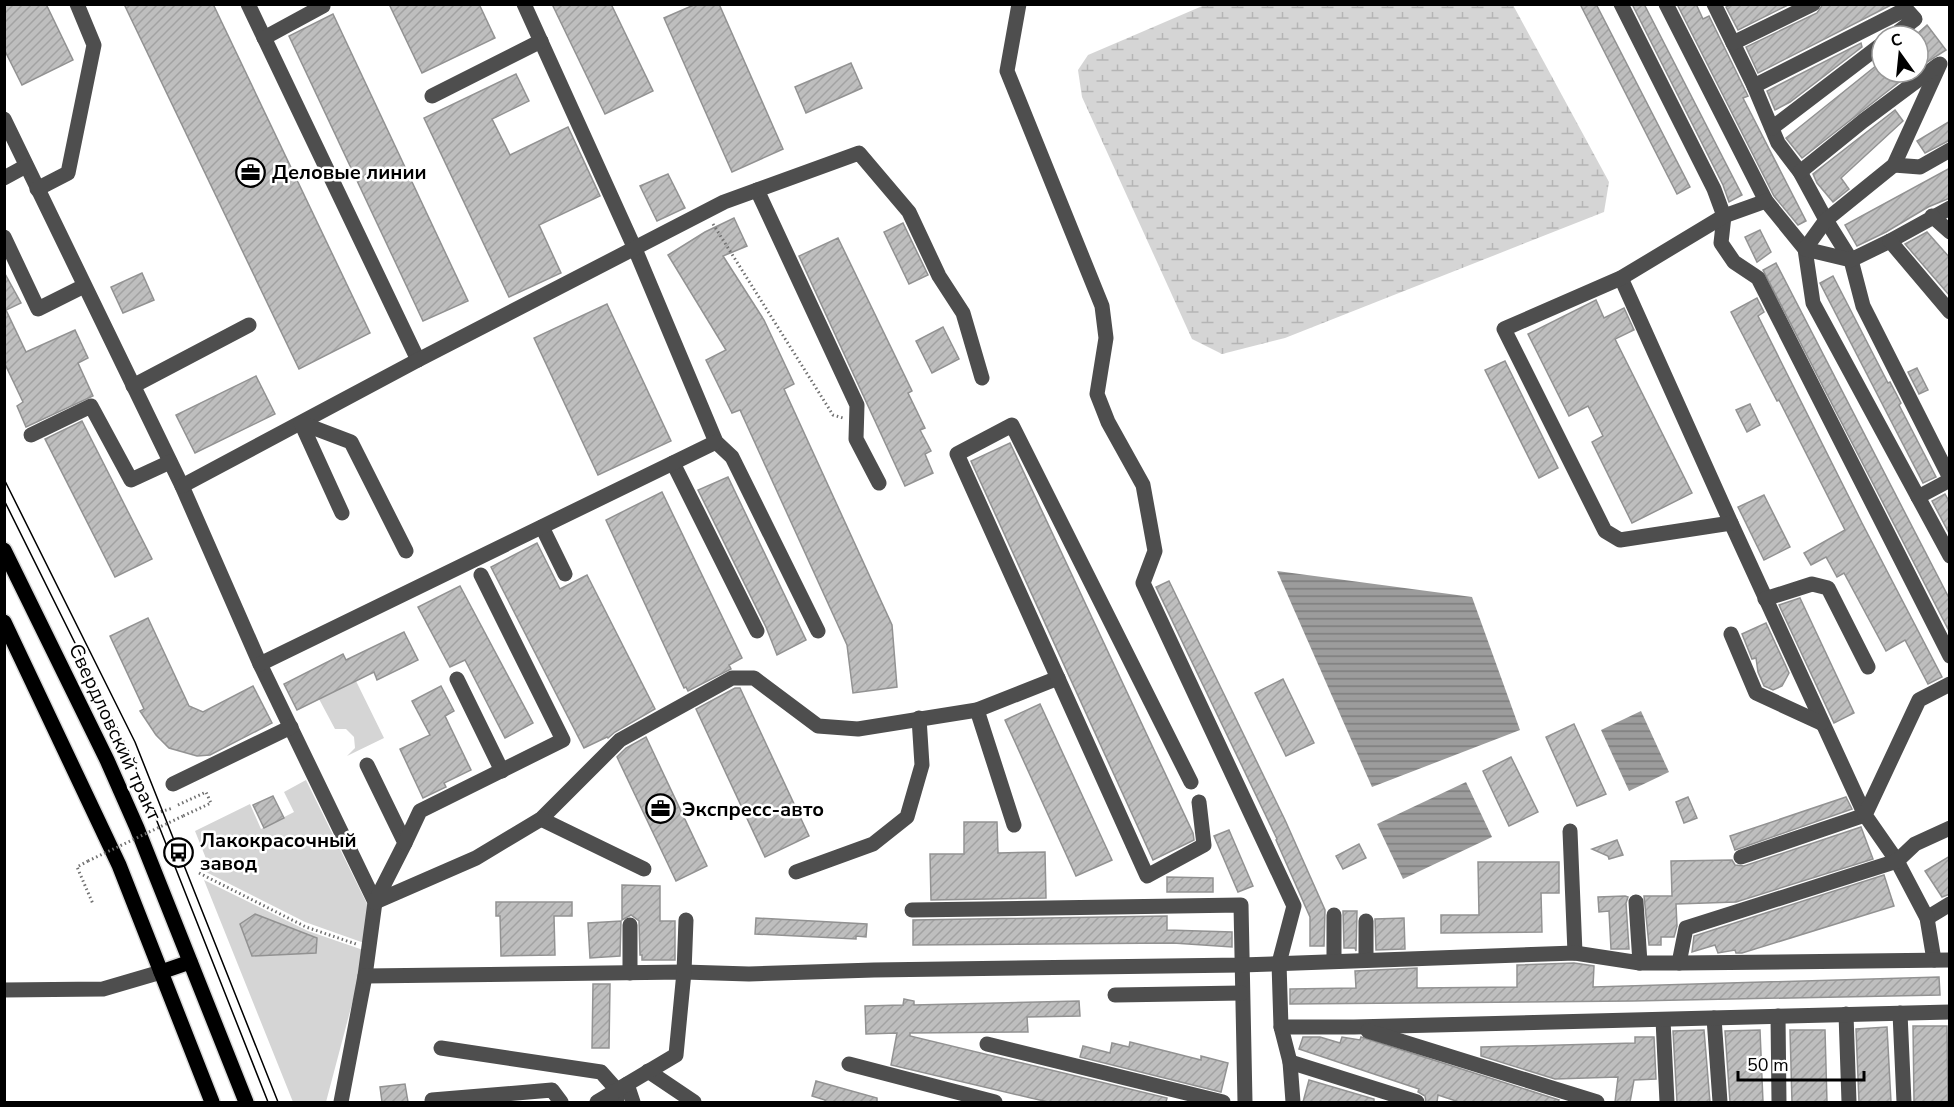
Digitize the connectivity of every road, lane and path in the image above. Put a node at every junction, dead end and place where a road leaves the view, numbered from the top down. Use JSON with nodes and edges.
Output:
{"nodes":[{"id":1,"x":77,"y":4,"type":"edge"},
{"id":2,"x":248,"y":4,"type":"edge"},
{"id":3,"x":524,"y":4,"type":"edge"},
{"id":4,"x":1019,"y":4,"type":"edge"},
{"id":5,"x":1621,"y":4,"type":"edge"},
{"id":6,"x":1666,"y":4,"type":"edge"},
{"id":7,"x":1714,"y":4,"type":"edge"},
{"id":8,"x":1813,"y":4,"type":"edge"},
{"id":9,"x":323,"y":6,"type":"edge"},
{"id":10,"x":1876,"y":24,"type":"edge"},
{"id":11,"x":1909,"y":24,"type":"edge"},
{"id":12,"x":1870,"y":27,"type":"edge"},
{"id":13,"x":264,"y":38,"type":"junction"},
{"id":14,"x":541,"y":41,"type":"junction"},
{"id":15,"x":1733,"y":43,"type":"junction"},
{"id":16,"x":1870,"y":53,"type":"edge"},
{"id":17,"x":1754,"y":86,"type":"junction"},
{"id":18,"x":432,"y":96,"type":"dead end"},
{"id":19,"x":4,"y":119,"type":"edge"},
{"id":20,"x":1772,"y":128,"type":"junction"},
{"id":21,"x":1950,"y":150,"type":"edge"},
{"id":22,"x":1894,"y":165,"type":"junction"},
{"id":23,"x":26,"y":166,"type":"junction"},
{"id":24,"x":1800,"y":172,"type":"junction"},
{"id":25,"x":4,"y":178,"type":"edge"},
{"id":26,"x":37,"y":189,"type":"junction"},
{"id":27,"x":757,"y":190,"type":"junction"},
{"id":28,"x":1766,"y":201,"type":"junction"},
{"id":29,"x":1950,"y":208,"type":"edge"},
{"id":30,"x":706,"y":212,"type":"junction"},
{"id":31,"x":1724,"y":216,"type":"junction"},
{"id":32,"x":1932,"y":216,"type":"junction"},
{"id":33,"x":1826,"y":220,"type":"junction"},
{"id":34,"x":1950,"y":232,"type":"edge"},
{"id":35,"x":4,"y":237,"type":"edge"},
{"id":36,"x":1890,"y":241,"type":"junction"},
{"id":37,"x":635,"y":249,"type":"junction"},
{"id":38,"x":1805,"y":249,"type":"junction"},
{"id":39,"x":1851,"y":260,"type":"junction"},
{"id":40,"x":1621,"y":278,"type":"junction"},
{"id":41,"x":84,"y":286,"type":"junction"},
{"id":42,"x":1950,"y":312,"type":"edge"},
{"id":43,"x":249,"y":325,"type":"dead end"},
{"id":44,"x":418,"y":360,"type":"junction"},
{"id":45,"x":982,"y":378,"type":"dead end"},
{"id":46,"x":133,"y":386,"type":"junction"},
{"id":47,"x":301,"y":423,"type":"junction"},
{"id":48,"x":857,"y":423,"type":"junction"},
{"id":49,"x":31,"y":435,"type":"dead end"},
{"id":50,"x":716,"y":442,"type":"junction"},
{"id":51,"x":170,"y":462,"type":"junction"},
{"id":52,"x":673,"y":463,"type":"junction"},
{"id":53,"x":1950,"y":479,"type":"edge"},
{"id":54,"x":879,"y":483,"type":"dead end"},
{"id":55,"x":182,"y":486,"type":"junction"},
{"id":56,"x":1918,"y":496,"type":"junction"},
{"id":57,"x":342,"y":513,"type":"dead end"},
{"id":58,"x":1731,"y":523,"type":"junction"},
{"id":59,"x":542,"y":527,"type":"junction"},
{"id":60,"x":4,"y":550,"type":"edge"},
{"id":61,"x":406,"y":551,"type":"dead end"},
{"id":62,"x":1950,"y":556,"type":"edge"},
{"id":63,"x":565,"y":574,"type":"dead end"},
{"id":64,"x":481,"y":575,"type":"dead end"},
{"id":65,"x":1765,"y":599,"type":"junction"},
{"id":66,"x":4,"y":622,"type":"edge"},
{"id":67,"x":757,"y":631,"type":"dead end"},
{"id":68,"x":818,"y":631,"type":"dead end"},
{"id":69,"x":1731,"y":634,"type":"dead end"},
{"id":70,"x":1950,"y":656,"type":"edge"},
{"id":71,"x":260,"y":664,"type":"junction"},
{"id":72,"x":1868,"y":667,"type":"dead end"},
{"id":73,"x":1058,"y":678,"type":"junction"},
{"id":74,"x":458,"y":679,"type":"dead end"},
{"id":75,"x":1950,"y":684,"type":"edge"},
{"id":76,"x":976,"y":710,"type":"junction"},
{"id":77,"x":919,"y":718,"type":"junction"},
{"id":78,"x":1821,"y":723,"type":"junction"},
{"id":79,"x":291,"y":727,"type":"junction"},
{"id":80,"x":367,"y":765,"type":"dead end"},
{"id":81,"x":502,"y":771,"type":"junction"},
{"id":82,"x":1191,"y":782,"type":"dead end"},
{"id":83,"x":173,"y":784,"type":"dead end"},
{"id":84,"x":1199,"y":802,"type":"dead end"},
{"id":85,"x":178,"y":805,"type":"dead end"},
{"id":86,"x":146,"y":806,"type":"dead end"},
{"id":87,"x":173,"y":808,"type":"dead end"},
{"id":88,"x":1865,"y":815,"type":"junction"},
{"id":89,"x":541,"y":819,"type":"junction"},
{"id":90,"x":1014,"y":825,"type":"dead end"},
{"id":91,"x":1950,"y":828,"type":"edge"},
{"id":92,"x":1570,"y":831,"type":"dead end"},
{"id":93,"x":405,"y":843,"type":"junction"},
{"id":94,"x":1742,"y":857,"type":"dead end"},
{"id":95,"x":1897,"y":861,"type":"junction"},
{"id":96,"x":644,"y":869,"type":"dead end"},
{"id":97,"x":796,"y":872,"type":"dead end"},
{"id":98,"x":199,"y":873,"type":"dead end"},
{"id":99,"x":375,"y":902,"type":"junction"},
{"id":100,"x":1636,"y":902,"type":"dead end"},
{"id":101,"x":93,"y":904,"type":"dead end"},
{"id":102,"x":1950,"y":904,"type":"edge"},
{"id":103,"x":912,"y":910,"type":"dead end"},
{"id":104,"x":1334,"y":915,"type":"dead end"},
{"id":105,"x":1927,"y":918,"type":"junction"},
{"id":106,"x":686,"y":920,"type":"dead end"},
{"id":107,"x":1366,"y":921,"type":"dead end"},
{"id":108,"x":630,"y":925,"type":"dead end"},
{"id":109,"x":369,"y":948,"type":"junction"},
{"id":110,"x":1575,"y":953,"type":"junction"},
{"id":111,"x":1366,"y":960,"type":"junction"},
{"id":112,"x":1934,"y":960,"type":"junction"},
{"id":113,"x":1950,"y":960,"type":"edge"},
{"id":114,"x":1334,"y":961,"type":"junction"},
{"id":115,"x":190,"y":962,"type":"junction"},
{"id":116,"x":1279,"y":963,"type":"junction"},
{"id":117,"x":1640,"y":963,"type":"junction"},
{"id":118,"x":1679,"y":963,"type":"junction"},
{"id":119,"x":1241,"y":965,"type":"junction"},
{"id":120,"x":160,"y":972,"type":"junction"},
{"id":121,"x":684,"y":972,"type":"junction"},
{"id":122,"x":630,"y":973,"type":"junction"},
{"id":123,"x":365,"y":976,"type":"junction"},
{"id":124,"x":4,"y":990,"type":"edge"},
{"id":125,"x":1242,"y":993,"type":"junction"},
{"id":126,"x":1115,"y":995,"type":"dead end"},
{"id":127,"x":1950,"y":1012,"type":"edge"},
{"id":128,"x":1900,"y":1013,"type":"junction"},
{"id":129,"x":1846,"y":1014,"type":"junction"},
{"id":130,"x":1778,"y":1016,"type":"junction"},
{"id":131,"x":1714,"y":1018,"type":"junction"},
{"id":132,"x":1663,"y":1020,"type":"junction"},
{"id":133,"x":1281,"y":1027,"type":"junction"},
{"id":134,"x":1354,"y":1027,"type":"junction"},
{"id":135,"x":987,"y":1044,"type":"dead end"},
{"id":136,"x":441,"y":1048,"type":"dead end"},
{"id":137,"x":1290,"y":1062,"type":"junction"},
{"id":138,"x":849,"y":1064,"type":"dead end"},
{"id":139,"x":648,"y":1071,"type":"junction"},
{"id":140,"x":620,"y":1092,"type":"edge"},
{"id":141,"x":432,"y":1100,"type":"dead end"},
{"id":142,"x":212,"y":1102,"type":"edge"},
{"id":143,"x":246,"y":1102,"type":"edge"},
{"id":144,"x":342,"y":1102,"type":"edge"},
{"id":145,"x":561,"y":1102,"type":"edge"},
{"id":146,"x":597,"y":1102,"type":"edge"},
{"id":147,"x":633,"y":1102,"type":"edge"},
{"id":148,"x":694,"y":1102,"type":"edge"},
{"id":149,"x":995,"y":1102,"type":"edge"},
{"id":150,"x":1223,"y":1102,"type":"edge"},
{"id":151,"x":1245,"y":1102,"type":"edge"},
{"id":152,"x":1293,"y":1102,"type":"edge"},
{"id":153,"x":1418,"y":1102,"type":"edge"},
{"id":154,"x":1597,"y":1102,"type":"edge"},
{"id":155,"x":1667,"y":1102,"type":"edge"},
{"id":156,"x":1720,"y":1102,"type":"edge"},
{"id":157,"x":1779,"y":1102,"type":"edge"},
{"id":158,"x":1849,"y":1102,"type":"edge"},
{"id":159,"x":1904,"y":1102,"type":"edge"}],
"edges":[{"from":1,"to":26,"type":"street"},
{"from":2,"to":13,"type":"street"},
{"from":3,"to":14,"type":"street"},
{"from":4,"to":116,"type":"street"},
{"from":5,"to":31,"type":"street"},
{"from":6,"to":28,"type":"street"},
{"from":7,"to":15,"type":"street"},
{"from":8,"to":15,"type":"street"},
{"from":9,"to":13,"type":"street"},
{"from":10,"to":11,"type":"street"},
{"from":12,"to":17,"type":"street"},
{"from":13,"to":44,"type":"street"},
{"from":14,"to":18,"type":"street"},
{"from":14,"to":37,"type":"street"},
{"from":15,"to":17,"type":"street"},
{"from":16,"to":20,"type":"street"},
{"from":17,"to":20,"type":"street"},
{"from":19,"to":23,"type":"street"},
{"from":20,"to":24,"type":"street"},
{"from":21,"to":22,"type":"street"},
{"from":22,"to":24,"type":"street"},
{"from":22,"to":33,"type":"street"},
{"from":23,"to":25,"type":"street"},
{"from":23,"to":26,"type":"street"},
{"from":24,"to":33,"type":"street"},
{"from":26,"to":41,"type":"street"},
{"from":27,"to":30,"type":"street"},
{"from":27,"to":45,"type":"street"},
{"from":27,"to":48,"type":"street"},
{"from":28,"to":31,"type":"street"},
{"from":28,"to":38,"type":"street"},
{"from":29,"to":32,"type":"street"},
{"from":30,"to":37,"type":"street"},
{"from":30,"to":48,"type":"path"},
{"from":31,"to":40,"type":"street"},
{"from":31,"to":70,"type":"street"},
{"from":32,"to":34,"type":"street"},
{"from":32,"to":36,"type":"street"},
{"from":33,"to":38,"type":"street"},
{"from":33,"to":39,"type":"street"},
{"from":35,"to":41,"type":"street"},
{"from":36,"to":39,"type":"street"},
{"from":36,"to":42,"type":"street"},
{"from":37,"to":44,"type":"street"},
{"from":37,"to":50,"type":"street"},
{"from":38,"to":39,"type":"street"},
{"from":38,"to":56,"type":"street"},
{"from":39,"to":53,"type":"street"},
{"from":40,"to":58,"type":"street"},
{"from":40,"to":58,"type":"street"},
{"from":41,"to":46,"type":"street"},
{"from":43,"to":46,"type":"street"},
{"from":44,"to":47,"type":"street"},
{"from":46,"to":51,"type":"street"},
{"from":47,"to":55,"type":"street"},
{"from":47,"to":57,"type":"street"},
{"from":47,"to":61,"type":"street"},
{"from":48,"to":54,"type":"street"},
{"from":49,"to":51,"type":"street"},
{"from":50,"to":52,"type":"street"},
{"from":50,"to":68,"type":"street"},
{"from":51,"to":55,"type":"street"},
{"from":52,"to":59,"type":"street"},
{"from":52,"to":67,"type":"street"},
{"from":53,"to":56,"type":"street"},
{"from":55,"to":71,"type":"street"},
{"from":56,"to":62,"type":"street"},
{"from":58,"to":65,"type":"street"},
{"from":59,"to":63,"type":"street"},
{"from":59,"to":71,"type":"street"},
{"from":60,"to":115,"type":"main road","name":"Свердловский тракт"},
{"from":64,"to":81,"type":"street"},
{"from":65,"to":72,"type":"street"},
{"from":65,"to":78,"type":"street"},
{"from":66,"to":120,"type":"main road"},
{"from":69,"to":78,"type":"street"},
{"from":71,"to":79,"type":"street"},
{"from":73,"to":76,"type":"street"},
{"from":73,"to":82,"type":"street"},
{"from":73,"to":84,"type":"street"},
{"from":74,"to":81,"type":"street"},
{"from":75,"to":88,"type":"street"},
{"from":76,"to":77,"type":"street"},
{"from":76,"to":90,"type":"street"},
{"from":77,"to":89,"type":"street"},
{"from":77,"to":97,"type":"street"},
{"from":78,"to":88,"type":"street"},
{"from":79,"to":83,"type":"street"},
{"from":79,"to":99,"type":"street"},
{"from":80,"to":93,"type":"street"},
{"from":81,"to":93,"type":"street"},
{"from":85,"to":101,"type":"path","bridge":true},
{"from":86,"to":87,"type":"path"},
{"from":88,"to":94,"type":"street"},
{"from":88,"to":95,"type":"street"},
{"from":89,"to":96,"type":"street"},
{"from":89,"to":99,"type":"street"},
{"from":91,"to":95,"type":"street"},
{"from":92,"to":110,"type":"street"},
{"from":93,"to":99,"type":"street"},
{"from":95,"to":105,"type":"street"},
{"from":95,"to":118,"type":"street"},
{"from":98,"to":109,"type":"path"},
{"from":99,"to":109,"type":"street"},
{"from":100,"to":117,"type":"street"},
{"from":102,"to":105,"type":"street"},
{"from":103,"to":119,"type":"street"},
{"from":104,"to":114,"type":"street"},
{"from":105,"to":112,"type":"street"},
{"from":106,"to":121,"type":"street"},
{"from":107,"to":111,"type":"street"},
{"from":108,"to":122,"type":"street"},
{"from":109,"to":123,"type":"street"},
{"from":110,"to":111,"type":"street"},
{"from":110,"to":117,"type":"street"},
{"from":111,"to":114,"type":"street"},
{"from":112,"to":113,"type":"street"},
{"from":112,"to":118,"type":"street"},
{"from":114,"to":116,"type":"street"},
{"from":115,"to":120,"type":"main road"},
{"from":115,"to":143,"type":"main road","name":"Свердловский тракт"},
{"from":116,"to":119,"type":"street"},
{"from":116,"to":133,"type":"street"},
{"from":117,"to":118,"type":"street"},
{"from":119,"to":121,"type":"street"},
{"from":119,"to":125,"type":"street"},
{"from":120,"to":124,"type":"street"},
{"from":120,"to":142,"type":"main road"},
{"from":121,"to":122,"type":"street"},
{"from":121,"to":139,"type":"street"},
{"from":122,"to":123,"type":"street"},
{"from":123,"to":144,"type":"street"},
{"from":125,"to":126,"type":"street"},
{"from":125,"to":151,"type":"street"},
{"from":127,"to":128,"type":"street"},
{"from":128,"to":129,"type":"street"},
{"from":128,"to":159,"type":"street"},
{"from":129,"to":130,"type":"street"},
{"from":129,"to":158,"type":"street"},
{"from":130,"to":131,"type":"street"},
{"from":130,"to":157,"type":"street"},
{"from":131,"to":132,"type":"street"},
{"from":131,"to":156,"type":"street"},
{"from":132,"to":134,"type":"street"},
{"from":132,"to":155,"type":"street"},
{"from":133,"to":134,"type":"street"},
{"from":133,"to":137,"type":"street"},
{"from":134,"to":154,"type":"street"},
{"from":135,"to":150,"type":"street"},
{"from":136,"to":140,"type":"street"},
{"from":137,"to":152,"type":"street"},
{"from":137,"to":153,"type":"street"},
{"from":138,"to":149,"type":"street"},
{"from":139,"to":140,"type":"street"},
{"from":139,"to":148,"type":"street"},
{"from":140,"to":146,"type":"street"},
{"from":140,"to":147,"type":"street"},
{"from":141,"to":145,"type":"street"}]}
